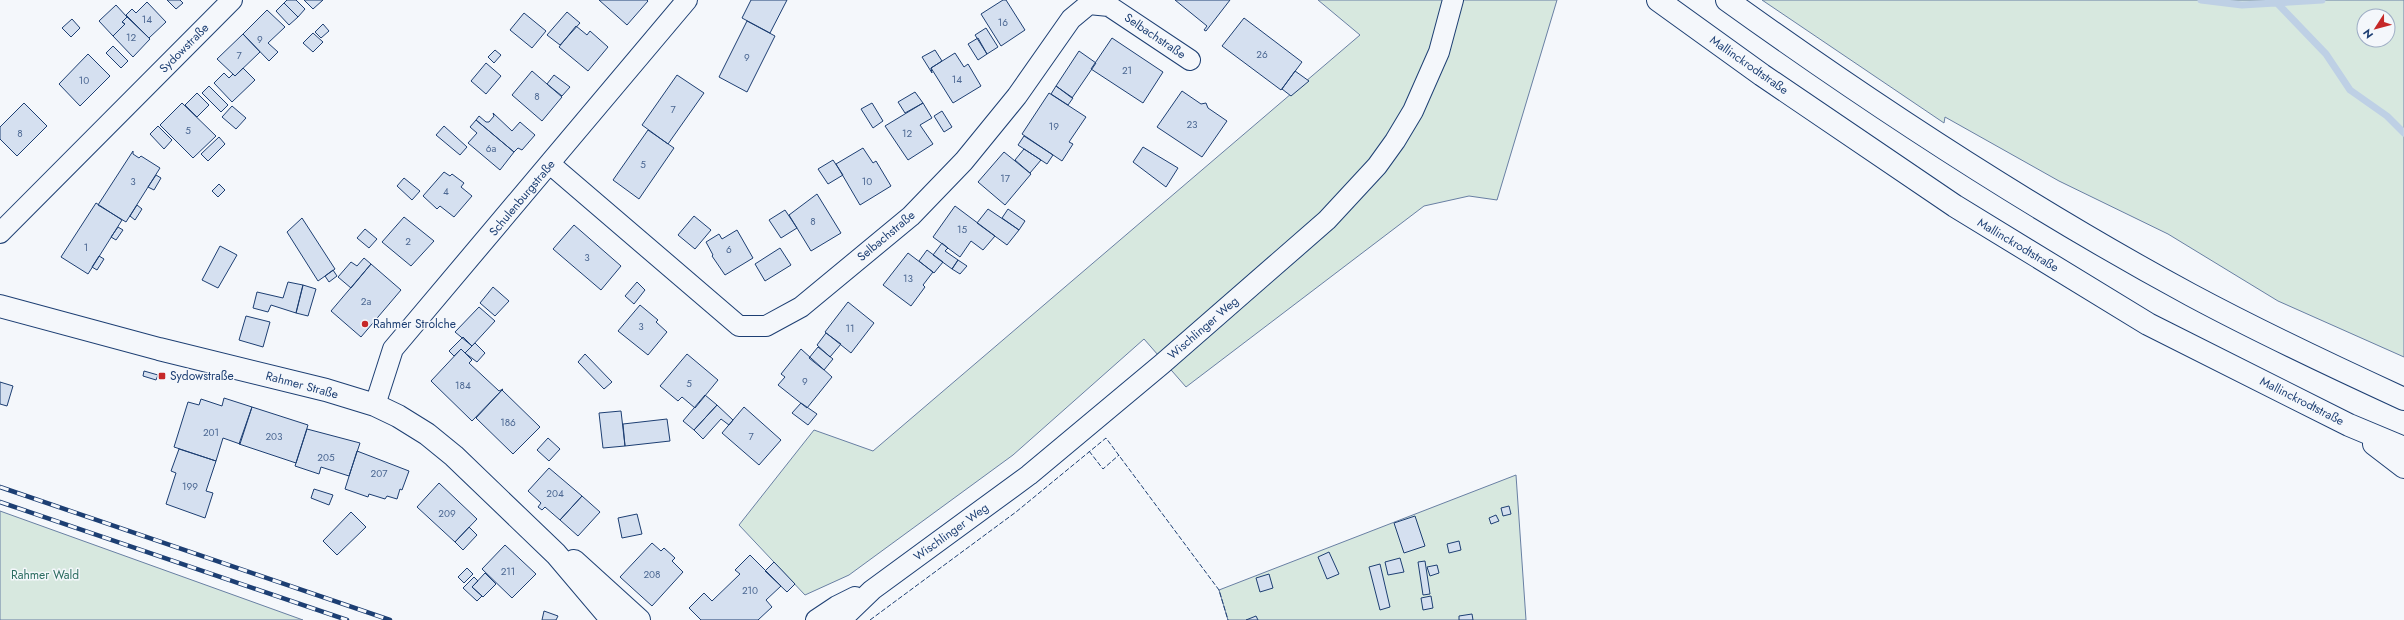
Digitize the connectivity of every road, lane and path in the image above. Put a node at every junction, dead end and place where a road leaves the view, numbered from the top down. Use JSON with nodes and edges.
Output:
{"nodes":[{"id":1,"x":232,"y":0,"type":"edge"},
{"id":2,"x":687,"y":0,"type":"edge"},
{"id":3,"x":1453,"y":0,"type":"edge"},
{"id":4,"x":1658,"y":0,"type":"edge"},
{"id":5,"x":1727,"y":0,"type":"edge"},
{"id":6,"x":1190,"y":60,"type":"dead end"},
{"id":7,"x":550,"y":164,"type":"junction"},
{"id":8,"x":0,"y":233,"type":"edge"},
{"id":9,"x":0,"y":306,"type":"edge"},
{"id":10,"x":2357,"y":377,"type":"junction"},
{"id":11,"x":2404,"y":394,"type":"edge"},
{"id":12,"x":2404,"y":399,"type":"edge"},
{"id":13,"x":375,"y":405,"type":"junction"},
{"id":14,"x":2349,"y":425,"type":"junction"},
{"id":15,"x":2404,"y":448,"type":"edge"},
{"id":16,"x":2404,"y":467,"type":"edge"},
{"id":17,"x":556,"y":554,"type":"junction"},
{"id":18,"x":872,"y":590,"type":"junction"},
{"id":19,"x":612,"y":620,"type":"edge"},
{"id":20,"x":639,"y":620,"type":"edge"},
{"id":21,"x":816,"y":620,"type":"edge"},
{"id":22,"x":841,"y":620,"type":"edge"}],
"edges":[{"from":1,"to":8,"type":"street","name":"Sydowstraße"},
{"from":2,"to":7,"type":"street","name":"Schulenburgstraße"},
{"from":3,"to":18,"type":"street","name":"Wischlinger Weg"},
{"from":4,"to":14,"type":"main road","name":"Mallinckrodtstraße"},
{"from":5,"to":10,"type":"main road"},
{"from":6,"to":7,"type":"street","name":"Selbachstraße"},
{"from":7,"to":13,"type":"street","name":"Schulenburgstraße"},
{"from":9,"to":13,"type":"main road","name":"Rahmer Straße"},
{"from":10,"to":11,"type":"main road"},
{"from":10,"to":12,"type":"main road"},
{"from":13,"to":17,"type":"main road","name":"Rahmer Straße"},
{"from":14,"to":15,"type":"main road","name":"Mallinckrodtstraße"},
{"from":14,"to":16,"type":"main road"},
{"from":17,"to":19,"type":"main road","name":"Rahmer Straße"},
{"from":17,"to":20,"type":"main road","name":"Rahmer Straße"},
{"from":18,"to":21,"type":"street","name":"Wischlinger Weg"},
{"from":18,"to":22,"type":"street","name":"Wischlinger Weg"}]}
